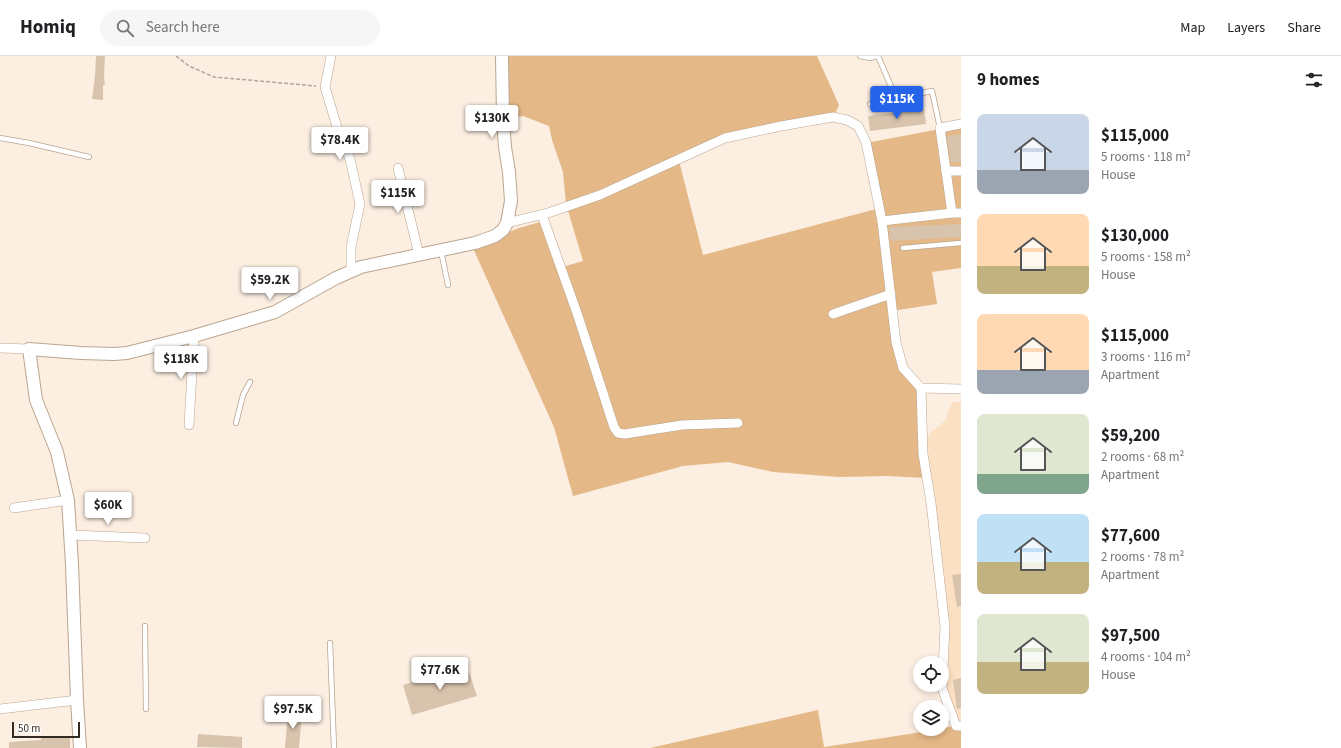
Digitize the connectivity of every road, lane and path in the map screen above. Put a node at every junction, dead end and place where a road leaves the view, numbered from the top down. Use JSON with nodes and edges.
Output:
{"nodes":[{"id":1,"x":176,"y":56,"type":"edge"},
{"id":2,"x":330,"y":56,"type":"edge"},
{"id":3,"x":502,"y":56,"type":"edge"},
{"id":4,"x":860,"y":56,"type":"edge"},
{"id":5,"x":877,"y":56,"type":"edge"},
{"id":6,"x":325,"y":87,"type":"junction"},
{"id":7,"x":896,"y":98,"type":"junction"},
{"id":8,"x":870,"y":104,"type":"dead end"},
{"id":9,"x":961,"y":124,"type":"edge"},
{"id":10,"x":940,"y":128,"type":"junction"},
{"id":11,"x":0,"y":138,"type":"edge"},
{"id":12,"x":89,"y":157,"type":"dead end"},
{"id":13,"x":398,"y":168,"type":"dead end"},
{"id":14,"x":961,"y":170,"type":"edge"},
{"id":15,"x":946,"y":171,"type":"junction"},
{"id":16,"x":957,"y":213,"type":"edge"},
{"id":17,"x":542,"y":214,"type":"junction"},
{"id":18,"x":882,"y":221,"type":"junction"},
{"id":19,"x":507,"y":224,"type":"junction"},
{"id":20,"x":961,"y":243,"type":"edge"},
{"id":21,"x":903,"y":248,"type":"dead end"},
{"id":22,"x":440,"y":250,"type":"junction"},
{"id":23,"x":419,"y":255,"type":"junction"},
{"id":24,"x":351,"y":271,"type":"junction"},
{"id":25,"x":448,"y":285,"type":"dead end"},
{"id":26,"x":891,"y":294,"type":"junction"},
{"id":27,"x":833,"y":314,"type":"dead end"},
{"id":28,"x":194,"y":336,"type":"junction"},
{"id":29,"x":0,"y":348,"type":"edge"},
{"id":30,"x":29,"y":349,"type":"junction"},
{"id":31,"x":250,"y":382,"type":"dead end"},
{"id":32,"x":921,"y":388,"type":"junction"},
{"id":33,"x":961,"y":389,"type":"edge"},
{"id":34,"x":236,"y":423,"type":"dead end"},
{"id":35,"x":738,"y":423,"type":"dead end"},
{"id":36,"x":189,"y":425,"type":"dead end"},
{"id":37,"x":68,"y":500,"type":"junction"},
{"id":38,"x":14,"y":508,"type":"dead end"},
{"id":39,"x":71,"y":536,"type":"junction"},
{"id":40,"x":145,"y":538,"type":"dead end"},
{"id":41,"x":145,"y":626,"type":"dead end"},
{"id":42,"x":330,"y":643,"type":"dead end"},
{"id":43,"x":77,"y":700,"type":"junction"},
{"id":44,"x":0,"y":709,"type":"edge"},
{"id":45,"x":146,"y":709,"type":"dead end"},
{"id":46,"x":961,"y":726,"type":"edge"},
{"id":47,"x":80,"y":748,"type":"edge"},
{"id":48,"x":334,"y":748,"type":"edge"}],
"edges":[{"from":1,"to":6,"type":"path"},
{"from":2,"to":6,"type":"street"},
{"from":3,"to":19,"type":"street"},
{"from":4,"to":5,"type":"lane"},
{"from":5,"to":7,"type":"lane"},
{"from":6,"to":24,"type":"street"},
{"from":7,"to":8,"type":"lane"},
{"from":7,"to":10,"type":"lane"},
{"from":9,"to":10,"type":"street"},
{"from":10,"to":15,"type":"street"},
{"from":11,"to":12,"type":"lane"},
{"from":13,"to":23,"type":"street"},
{"from":14,"to":15,"type":"street"},
{"from":15,"to":16,"type":"street"},
{"from":16,"to":18,"type":"street"},
{"from":17,"to":18,"type":"street"},
{"from":17,"to":19,"type":"street"},
{"from":17,"to":35,"type":"street"},
{"from":18,"to":26,"type":"street"},
{"from":19,"to":22,"type":"street"},
{"from":20,"to":21,"type":"lane"},
{"from":22,"to":23,"type":"street"},
{"from":22,"to":25,"type":"lane"},
{"from":23,"to":24,"type":"street"},
{"from":24,"to":28,"type":"street"},
{"from":26,"to":27,"type":"street"},
{"from":26,"to":32,"type":"street"},
{"from":28,"to":30,"type":"street"},
{"from":28,"to":36,"type":"street"},
{"from":29,"to":30,"type":"street"},
{"from":30,"to":37,"type":"street"},
{"from":31,"to":34,"type":"lane"},
{"from":32,"to":33,"type":"street"},
{"from":32,"to":46,"type":"street"},
{"from":37,"to":38,"type":"street"},
{"from":37,"to":39,"type":"street"},
{"from":39,"to":40,"type":"street"},
{"from":39,"to":43,"type":"street"},
{"from":41,"to":45,"type":"lane"},
{"from":42,"to":48,"type":"lane"},
{"from":43,"to":44,"type":"street"},
{"from":43,"to":47,"type":"street"}]}
